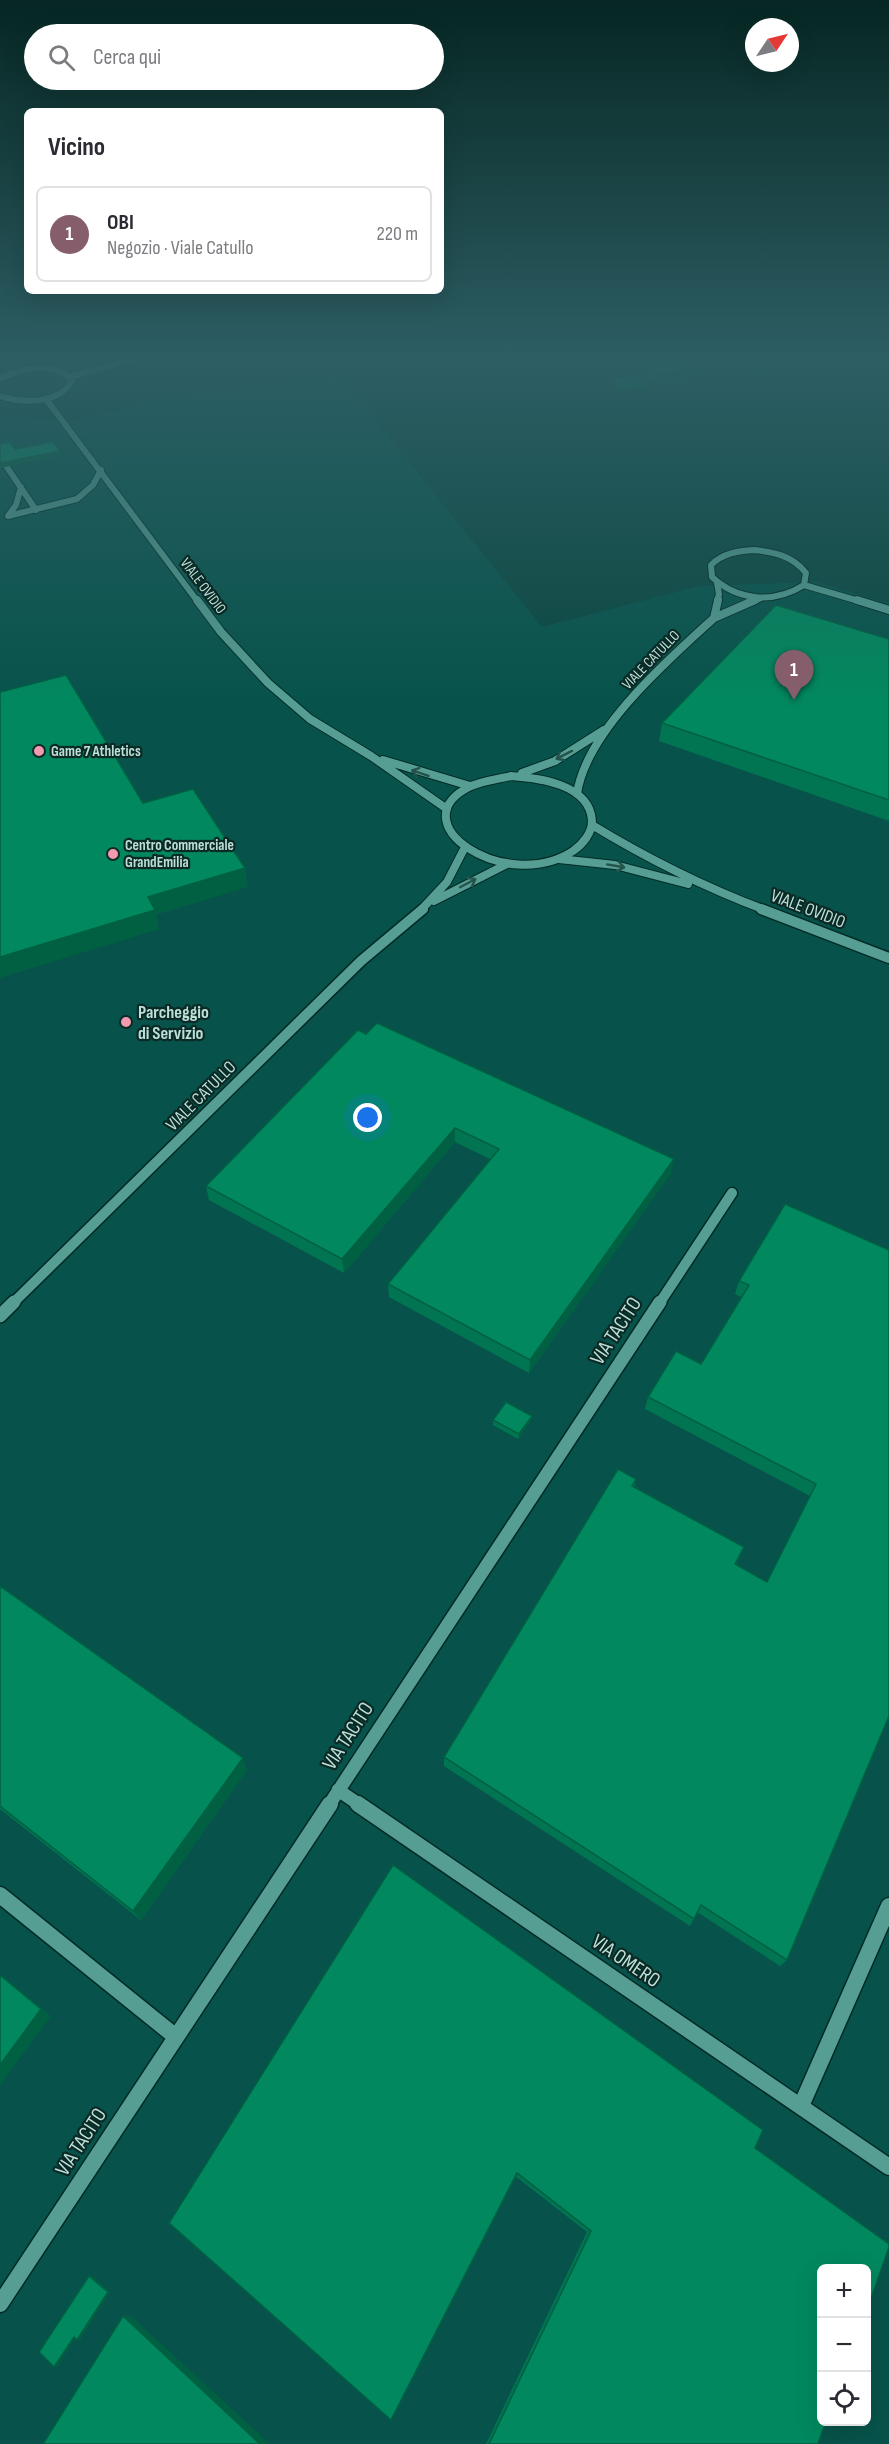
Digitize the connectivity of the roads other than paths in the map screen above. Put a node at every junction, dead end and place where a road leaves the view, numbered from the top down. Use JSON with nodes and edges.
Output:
{"nodes":[{"id":1,"x":11,"y":473,"type":"edge"},
{"id":2,"x":99,"y":473,"type":"edge"},
{"id":3,"x":103,"y":473,"type":"edge"},
{"id":4,"x":21,"y":487,"type":"junction"},
{"id":5,"x":36,"y":510,"type":"junction"},
{"id":6,"x":717,"y":583,"type":"junction"},
{"id":7,"x":804,"y":585,"type":"junction"},
{"id":8,"x":762,"y":597,"type":"junction"},
{"id":9,"x":889,"y":610,"type":"edge"},
{"id":10,"x":714,"y":618,"type":"junction"},
{"id":11,"x":611,"y":725,"type":"junction"},
{"id":12,"x":371,"y":756,"type":"junction"},
{"id":13,"x":511,"y":776,"type":"junction"},
{"id":14,"x":470,"y":786,"type":"junction"},
{"id":15,"x":576,"y":794,"type":"junction"},
{"id":16,"x":447,"y":809,"type":"junction"},
{"id":17,"x":592,"y":825,"type":"junction"},
{"id":18,"x":464,"y":849,"type":"junction"},
{"id":19,"x":558,"y":859,"type":"junction"},
{"id":20,"x":507,"y":864,"type":"junction"},
{"id":21,"x":714,"y":891,"type":"junction"},
{"id":22,"x":429,"y":904,"type":"junction"},
{"id":23,"x":889,"y":958,"type":"edge"},
{"id":24,"x":732,"y":1193,"type":"dead end"},
{"id":25,"x":0,"y":1316,"type":"edge"},
{"id":26,"x":338,"y":1790,"type":"junction"},
{"id":27,"x":0,"y":1895,"type":"edge"},
{"id":28,"x":889,"y":1906,"type":"edge"},
{"id":29,"x":176,"y":2037,"type":"junction"},
{"id":30,"x":801,"y":2106,"type":"junction"},
{"id":31,"x":889,"y":2167,"type":"edge"},
{"id":32,"x":0,"y":2304,"type":"edge"}],
"edges":[{"from":1,"to":4,"type":"street"},
{"from":2,"to":5,"type":"street"},
{"from":3,"to":12,"type":"street","name":"VIALE OVIDIO"},
{"from":4,"to":5,"type":"street"},
{"from":4,"to":5,"type":"street"},
{"from":6,"to":7,"type":"street"},
{"from":6,"to":8,"type":"street","name":"VIALE CATULLO"},
{"from":6,"to":10,"type":"street"},
{"from":7,"to":8,"type":"street","name":"VIALE CATULLO"},
{"from":7,"to":9,"type":"street"},
{"from":8,"to":10,"type":"street","name":"VIALE CATULLO"},
{"from":10,"to":11,"type":"street","name":"VIALE CATULLO"},
{"from":11,"to":13,"type":"street","name":"VIALE CATULLO","one_way":true},
{"from":11,"to":15,"type":"street","name":"VIALE CATULLO"},
{"from":14,"to":12,"type":"street","name":"VIALE OVIDIO","one_way":true},
{"from":12,"to":16,"type":"street","name":"VIALE OVIDIO"},
{"from":13,"to":14,"type":"street"},
{"from":13,"to":15,"type":"street"},
{"from":14,"to":16,"type":"street"},
{"from":15,"to":17,"type":"street"},
{"from":16,"to":18,"type":"street"},
{"from":17,"to":19,"type":"street"},
{"from":17,"to":21,"type":"street","name":"VIALE OVIDIO"},
{"from":18,"to":20,"type":"street"},
{"from":18,"to":22,"type":"street","name":"VIALE CATULLO"},
{"from":19,"to":20,"type":"street"},
{"from":19,"to":21,"type":"street","name":"VIALE OVIDIO","one_way":true},
{"from":22,"to":20,"type":"street","name":"VIALE CATULLO","one_way":true},
{"from":21,"to":23,"type":"street","name":"VIALE OVIDIO"},
{"from":22,"to":25,"type":"street","name":"VIALE CATULLO"},
{"from":24,"to":26,"type":"street","name":"VIA TACITO"},
{"from":26,"to":29,"type":"street","name":"VIA TACITO"},
{"from":26,"to":30,"type":"street","name":"VIA OMERO"},
{"from":27,"to":29,"type":"street"},
{"from":28,"to":30,"type":"street"},
{"from":29,"to":32,"type":"street","name":"VIA TACITO"},
{"from":30,"to":31,"type":"street","name":"VIA OMERO"}]}
